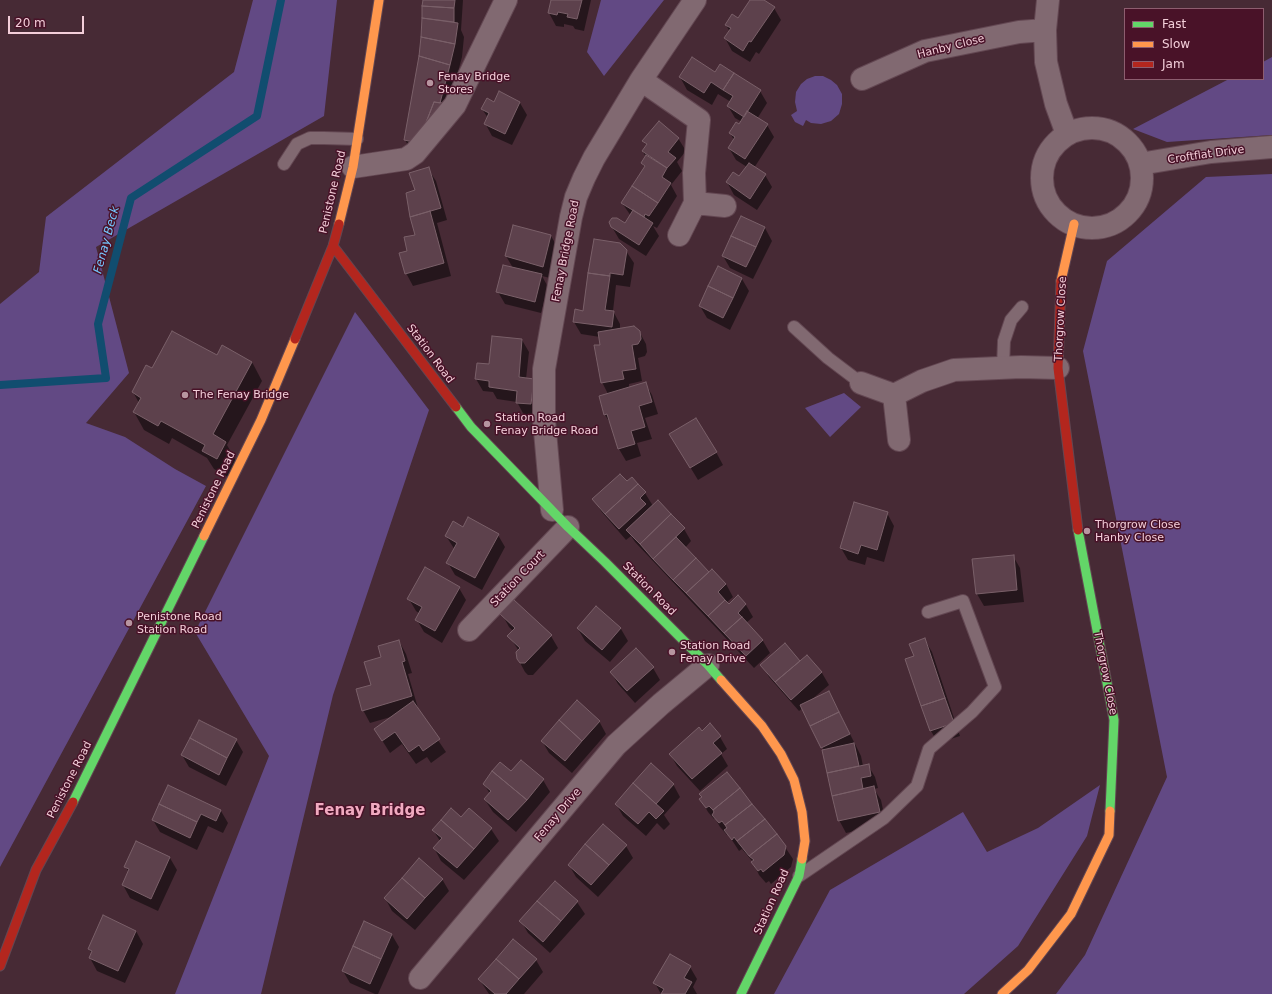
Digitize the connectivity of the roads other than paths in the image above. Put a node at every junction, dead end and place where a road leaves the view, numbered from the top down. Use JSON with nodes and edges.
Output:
{"nodes":[{"id":1,"x":379,"y":0,"type":"edge"},
{"id":2,"x":506,"y":0,"type":"edge"},
{"id":3,"x":695,"y":0,"type":"edge"},
{"id":4,"x":1048,"y":0,"type":"edge"},
{"id":5,"x":1045,"y":30,"type":"junction"},
{"id":6,"x":862,"y":79,"type":"dead end"},
{"id":7,"x":641,"y":80,"type":"junction"},
{"id":8,"x":1068,"y":134,"type":"junction"},
{"id":9,"x":357,"y":140,"type":"junction"},
{"id":10,"x":1272,"y":147,"type":"edge"},
{"id":11,"x":284,"y":164,"type":"dead end"},
{"id":12,"x":1140,"y":164,"type":"junction"},
{"id":13,"x":353,"y":167,"type":"junction"},
{"id":14,"x":695,"y":203,"type":"junction"},
{"id":15,"x":725,"y":206,"type":"dead end"},
{"id":16,"x":1074,"y":224,"type":"junction"},
{"id":17,"x":679,"y":235,"type":"dead end"},
{"id":18,"x":333,"y":246,"type":"junction"},
{"id":19,"x":1022,"y":307,"type":"dead end"},
{"id":20,"x":794,"y":327,"type":"dead end"},
{"id":21,"x":1003,"y":368,"type":"junction"},
{"id":22,"x":1058,"y":368,"type":"junction"},
{"id":23,"x":861,"y":383,"type":"joint"},
{"id":24,"x":894,"y":396,"type":"junction"},
{"id":25,"x":899,"y":440,"type":"dead end"},
{"id":26,"x":552,"y":510,"type":"junction"},
{"id":27,"x":568,"y":527,"type":"junction"},
{"id":28,"x":928,"y":612,"type":"dead end"},
{"id":29,"x":469,"y":630,"type":"dead end"},
{"id":30,"x":708,"y":665,"type":"junction"},
{"id":31,"x":799,"y":876,"type":"junction"},
{"id":32,"x":0,"y":966,"type":"edge"},
{"id":33,"x":420,"y":978,"type":"dead end"},
{"id":34,"x":741,"y":994,"type":"edge"},
{"id":35,"x":1002,"y":994,"type":"edge"}],
"edges":[{"from":1,"to":9,"type":"main road","name":"Penistone Road"},
{"from":2,"to":13,"type":"street"},
{"from":3,"to":7,"type":"street","name":"Fenay Bridge Road"},
{"from":4,"to":5,"type":"street"},
{"from":5,"to":6,"type":"street","name":"Hanby Close"},
{"from":5,"to":8,"type":"street"},
{"from":7,"to":14,"type":"street"},
{"from":7,"to":26,"type":"street","name":"Fenay Bridge Road"},
{"from":8,"to":12,"type":"street"},
{"from":8,"to":16,"type":"street"},
{"from":9,"to":11,"type":"lane"},
{"from":9,"to":13,"type":"main road","name":"Penistone Road"},
{"from":10,"to":12,"type":"street","name":"Croftflat Drive"},
{"from":12,"to":16,"type":"street"},
{"from":13,"to":18,"type":"main road","name":"Penistone Road"},
{"from":14,"to":15,"type":"street"},
{"from":14,"to":17,"type":"street"},
{"from":16,"to":22,"type":"main road","name":"Thorgrow Close"},
{"from":18,"to":26,"type":"main road","name":"Station Road"},
{"from":18,"to":32,"type":"main road","name":"Penistone Road"},
{"from":19,"to":21,"type":"lane"},
{"from":20,"to":23,"type":"lane"},
{"from":21,"to":22,"type":"street","name":"Thorgrow Close"},
{"from":21,"to":24,"type":"street","name":"Thorgrow Close"},
{"from":22,"to":35,"type":"main road","name":"Thorgrow Close"},
{"from":23,"to":24,"type":"street"},
{"from":24,"to":25,"type":"street"},
{"from":26,"to":27,"type":"main road","name":"Station Road"},
{"from":27,"to":29,"type":"street","name":"Station Court"},
{"from":27,"to":30,"type":"main road","name":"Station Road"},
{"from":28,"to":31,"type":"lane"},
{"from":30,"to":31,"type":"main road","name":"Station Road"},
{"from":30,"to":33,"type":"street","name":"Fenay Drive"},
{"from":31,"to":34,"type":"main road","name":"Station Road"}]}
